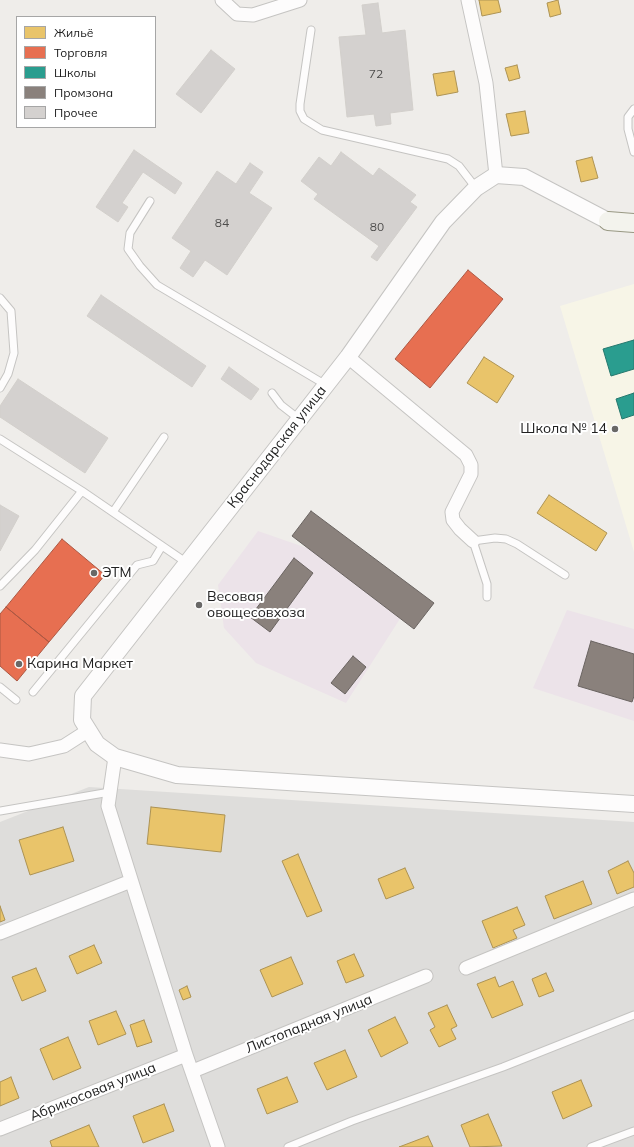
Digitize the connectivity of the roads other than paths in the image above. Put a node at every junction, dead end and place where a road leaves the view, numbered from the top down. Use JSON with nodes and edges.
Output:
{"nodes":[{"id":1,"x":222,"y":0,"type":"edge"},
{"id":2,"x":300,"y":0,"type":"edge"},
{"id":3,"x":468,"y":0,"type":"edge"},
{"id":4,"x":310,"y":30,"type":"dead end"},
{"id":5,"x":634,"y":110,"type":"edge"},
{"id":6,"x":634,"y":152,"type":"edge"},
{"id":7,"x":496,"y":175,"type":"junction"},
{"id":8,"x":476,"y":188,"type":"junction"},
{"id":9,"x":150,"y":202,"type":"dead end"},
{"id":10,"x":608,"y":221,"type":"joint"},
{"id":11,"x":634,"y":223,"type":"edge"},
{"id":12,"x":0,"y":298,"type":"edge"},
{"id":13,"x":348,"y":357,"type":"junction"},
{"id":14,"x":326,"y":385,"type":"junction"},
{"id":15,"x":0,"y":388,"type":"edge"},
{"id":16,"x":272,"y":393,"type":"dead end"},
{"id":17,"x":299,"y":420,"type":"junction"},
{"id":18,"x":164,"y":437,"type":"dead end"},
{"id":19,"x":0,"y":439,"type":"edge"},
{"id":20,"x":82,"y":491,"type":"junction"},
{"id":21,"x":113,"y":512,"type":"junction"},
{"id":22,"x":473,"y":541,"type":"junction"},
{"id":23,"x":162,"y":546,"type":"junction"},
{"id":24,"x":187,"y":563,"type":"junction"},
{"id":25,"x":565,"y":575,"type":"dead end"},
{"id":26,"x":0,"y":586,"type":"edge"},
{"id":27,"x":487,"y":597,"type":"dead end"},
{"id":28,"x":0,"y":687,"type":"edge"},
{"id":29,"x":33,"y":692,"type":"dead end"},
{"id":30,"x":16,"y":700,"type":"dead end"},
{"id":31,"x":89,"y":730,"type":"junction"},
{"id":32,"x":0,"y":750,"type":"edge"},
{"id":33,"x":115,"y":757,"type":"junction"},
{"id":34,"x":110,"y":792,"type":"junction"},
{"id":35,"x":634,"y":804,"type":"edge"},
{"id":36,"x":0,"y":811,"type":"edge"},
{"id":37,"x":131,"y":881,"type":"junction"},
{"id":38,"x":634,"y":899,"type":"edge"},
{"id":39,"x":0,"y":933,"type":"edge"},
{"id":40,"x":466,"y":968,"type":"dead end"},
{"id":41,"x":426,"y":976,"type":"dead end"},
{"id":42,"x":634,"y":1015,"type":"edge"},
{"id":43,"x":186,"y":1055,"type":"junction"},
{"id":44,"x":193,"y":1071,"type":"junction"},
{"id":45,"x":0,"y":1129,"type":"edge"},
{"id":46,"x":634,"y":1131,"type":"edge"},
{"id":47,"x":218,"y":1147,"type":"edge"},
{"id":48,"x":288,"y":1147,"type":"edge"},
{"id":49,"x":591,"y":1147,"type":"edge"}],
"edges":[{"from":1,"to":2,"type":"street"},
{"from":3,"to":7,"type":"street"},
{"from":4,"to":8,"type":"lane"},
{"from":5,"to":6,"type":"lane"},
{"from":7,"to":8,"type":"street","name":"Краснодарская улица"},
{"from":7,"to":10,"type":"street"},
{"from":8,"to":13,"type":"street","name":"Краснодарская улица"},
{"from":9,"to":14,"type":"lane"},
{"from":10,"to":11,"type":"main road"},
{"from":12,"to":15,"type":"lane"},
{"from":13,"to":14,"type":"street","name":"Краснодарская улица"},
{"from":13,"to":22,"type":"street"},
{"from":14,"to":17,"type":"street","name":"Краснодарская улица"},
{"from":16,"to":17,"type":"lane"},
{"from":17,"to":24,"type":"street","name":"Краснодарская улица"},
{"from":18,"to":21,"type":"lane"},
{"from":19,"to":20,"type":"lane"},
{"from":20,"to":21,"type":"lane"},
{"from":20,"to":26,"type":"lane"},
{"from":21,"to":23,"type":"lane"},
{"from":22,"to":25,"type":"lane"},
{"from":22,"to":27,"type":"lane"},
{"from":23,"to":24,"type":"lane"},
{"from":23,"to":29,"type":"lane"},
{"from":24,"to":31,"type":"street","name":"Краснодарская улица"},
{"from":28,"to":30,"type":"lane"},
{"from":31,"to":32,"type":"street"},
{"from":31,"to":33,"type":"street","name":"Краснодарская улица"},
{"from":33,"to":34,"type":"street"},
{"from":33,"to":35,"type":"street","name":"Краснодарская улица"},
{"from":34,"to":36,"type":"lane"},
{"from":34,"to":37,"type":"street"},
{"from":37,"to":39,"type":"street"},
{"from":37,"to":43,"type":"street"},
{"from":38,"to":40,"type":"street"},
{"from":41,"to":44,"type":"street","name":"Листопадная улица"},
{"from":42,"to":48,"type":"lane"},
{"from":43,"to":44,"type":"street"},
{"from":43,"to":45,"type":"street","name":"Абрикосовая улица"},
{"from":44,"to":47,"type":"street"},
{"from":46,"to":49,"type":"lane"}]}
